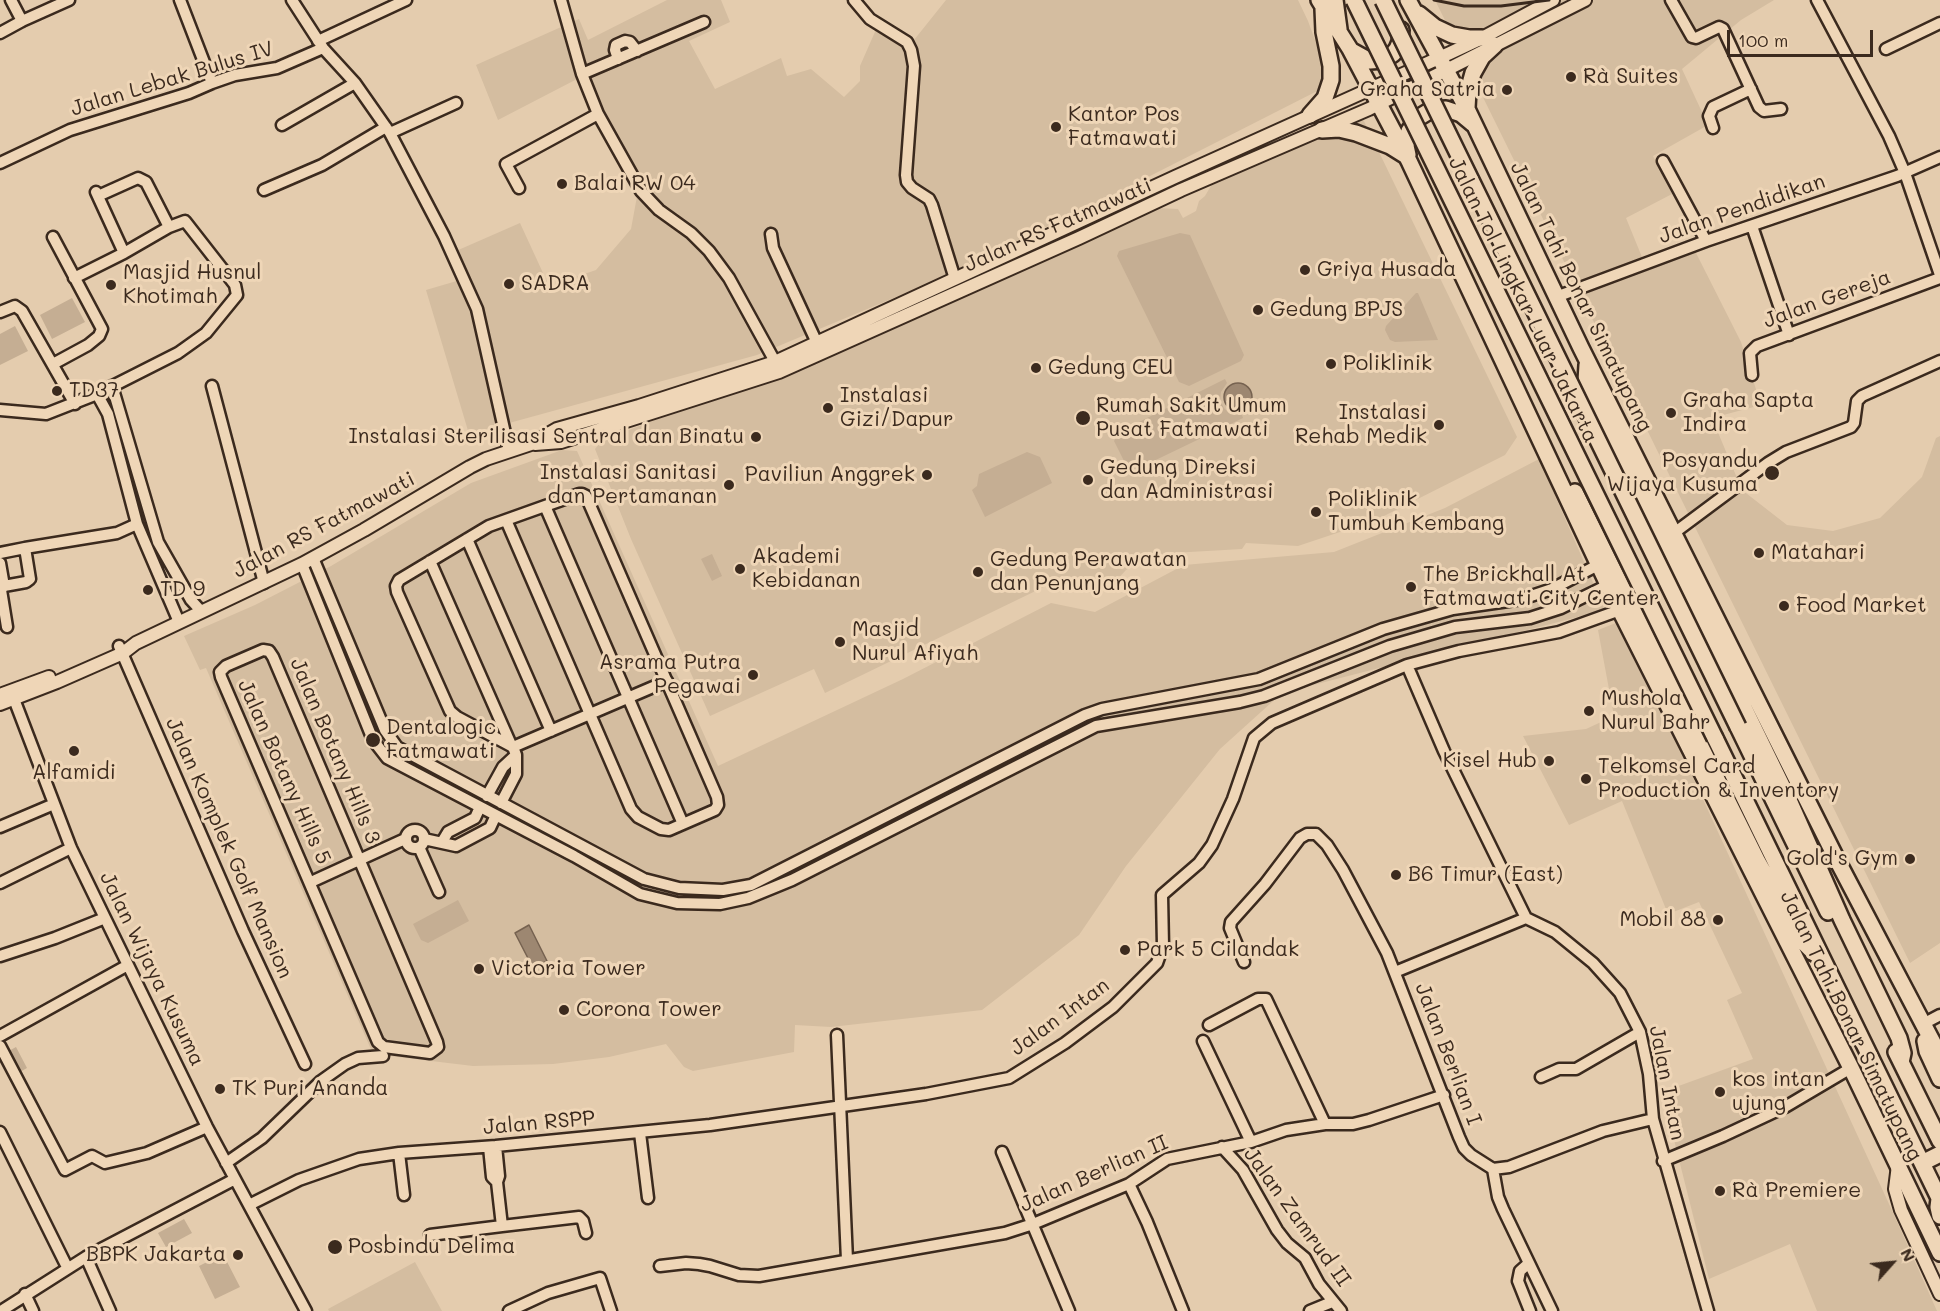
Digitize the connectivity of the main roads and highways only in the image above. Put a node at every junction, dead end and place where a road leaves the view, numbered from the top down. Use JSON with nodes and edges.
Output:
{"nodes":[{"id":1,"x":1354,"y":0,"type":"edge"},
{"id":2,"x":1383,"y":0,"type":"edge"},
{"id":3,"x":1391,"y":0,"type":"edge"},
{"id":4,"x":1408,"y":0,"type":"edge"},
{"id":5,"x":1552,"y":0,"type":"edge"},
{"id":6,"x":1585,"y":0,"type":"edge"},
{"id":7,"x":1326,"y":3,"type":"edge"},
{"id":8,"x":1535,"y":5,"type":"edge"},
{"id":9,"x":1489,"y":41,"type":"junction"},
{"id":10,"x":1350,"y":49,"type":"junction"},
{"id":11,"x":1442,"y":64,"type":"junction"},
{"id":12,"x":1372,"y":89,"type":"junction"},
{"id":13,"x":1379,"y":104,"type":"junction"},
{"id":14,"x":1467,"y":109,"type":"junction"},
{"id":15,"x":1310,"y":115,"type":"junction"},
{"id":16,"x":1474,"y":124,"type":"junction"},
{"id":17,"x":1322,"y":130,"type":"junction"},
{"id":18,"x":1408,"y":158,"type":"junction"},
{"id":19,"x":1072,"y":225,"type":"junction"},
{"id":20,"x":1079,"y":238,"type":"junction"},
{"id":21,"x":1587,"y":359,"type":"junction"},
{"id":22,"x":777,"y":367,"type":"junction"},
{"id":23,"x":1552,"y":464,"type":"junction"},
{"id":24,"x":121,"y":650,"type":"junction"},
{"id":25,"x":0,"y":694,"type":"edge"},
{"id":26,"x":0,"y":704,"type":"edge"},
{"id":27,"x":1821,"y":957,"type":"junction"},
{"id":28,"x":1924,"y":1027,"type":"junction"},
{"id":29,"x":1940,"y":1056,"type":"edge"},
{"id":30,"x":1901,"y":1062,"type":"junction"},
{"id":31,"x":1940,"y":1079,"type":"edge"},
{"id":32,"x":1936,"y":1127,"type":"edge"},
{"id":33,"x":1940,"y":1141,"type":"edge"},
{"id":34,"x":1940,"y":1154,"type":"edge"},
{"id":35,"x":1922,"y":1162,"type":"junction"},
{"id":36,"x":1898,"y":1165,"type":"junction"},
{"id":37,"x":1940,"y":1199,"type":"edge"},
{"id":38,"x":1940,"y":1216,"type":"edge"},
{"id":39,"x":1940,"y":1253,"type":"edge"},
{"id":40,"x":1940,"y":1294,"type":"edge"}],
"edges":[{"from":1,"to":27,"type":"highway","name":"Jalan Tol Lingkar Luar Jakarta","bridge":true},
{"from":2,"to":30,"type":"highway","name":"Jalan Tol Lingkar Luar Jakarta","bridge":true},
{"from":3,"to":10,"type":"highway"},
{"from":4,"to":9,"type":"highway"},
{"from":4,"to":11,"type":"highway","name":"Jalan Tahi Bonar Simatupang"},
{"from":5,"to":8,"type":"main road","name":"Jalan RS Fatmawati"},
{"from":6,"to":9,"type":"main road","name":"Jalan RS Fatmawati"},
{"from":7,"to":10,"type":"highway","name":"Jalan Tahi Bonar Simatupang"},
{"from":7,"to":15,"type":"highway"},
{"from":8,"to":9,"type":"main road","name":"Jalan RS Fatmawati"},
{"from":9,"to":11,"type":"main road","name":"Jalan RS Fatmawati"},
{"from":9,"to":14,"type":"highway"},
{"from":10,"to":12,"type":"highway","name":"Jalan Tahi Bonar Simatupang"},
{"from":11,"to":12,"type":"main road","name":"Jalan RS Fatmawati"},
{"from":11,"to":13,"type":"main road","name":"Jalan RS Fatmawati"},
{"from":11,"to":14,"type":"highway","name":"Jalan Tahi Bonar Simatupang"},
{"from":12,"to":13,"type":"highway","name":"Jalan Tahi Bonar Simatupang"},
{"from":12,"to":15,"type":"main road","name":"Jalan RS Fatmawati"},
{"from":13,"to":17,"type":"main road","name":"Jalan RS Fatmawati"},
{"from":13,"to":18,"type":"highway","name":"Jalan Tahi Bonar Simatupang"},
{"from":14,"to":16,"type":"highway","name":"Jalan Tahi Bonar Simatupang"},
{"from":15,"to":19,"type":"main road","name":"Jalan RS Fatmawati"},
{"from":16,"to":18,"type":"highway"},
{"from":16,"to":21,"type":"highway","name":"Jalan Tahi Bonar Simatupang"},
{"from":17,"to":18,"type":"highway"},
{"from":17,"to":20,"type":"main road","name":"Jalan RS Fatmawati"},
{"from":18,"to":23,"type":"highway","name":"Jalan Tahi Bonar Simatupang"},
{"from":19,"to":20,"type":"main road"},
{"from":19,"to":22,"type":"main road","name":"Jalan RS Fatmawati"},
{"from":20,"to":22,"type":"main road","name":"Jalan RS Fatmawati"},
{"from":21,"to":28,"type":"highway","name":"Jalan Tahi Bonar Simatupang"},
{"from":21,"to":30,"type":"highway"},
{"from":22,"to":24,"type":"main road","name":"Jalan RS Fatmawati"},
{"from":23,"to":27,"type":"highway"},
{"from":23,"to":36,"type":"highway","name":"Jalan Tahi Bonar Simatupang"},
{"from":24,"to":25,"type":"main road","name":"Jalan RS Fatmawati"},
{"from":24,"to":26,"type":"main road","name":"Jalan RS Fatmawati"},
{"from":27,"to":35,"type":"highway","name":"Jalan Tol Lingkar Luar Jakarta"},
{"from":28,"to":29,"type":"highway","name":"Jalan Tahi Bonar Simatupang"},
{"from":28,"to":31,"type":"highway"},
{"from":30,"to":32,"type":"highway","name":"Jalan Tol Lingkar Luar Jakarta"},
{"from":32,"to":33,"type":"highway","name":"Jalan Tol Lingkar Luar Jakarta"},
{"from":34,"to":35,"type":"highway"},
{"from":35,"to":37,"type":"highway","name":"Jalan Tol Lingkar Luar Jakarta"},
{"from":36,"to":39,"type":"highway","name":"Jalan Tahi Bonar Simatupang"},
{"from":36,"to":40,"type":"main road"},
{"from":37,"to":38,"type":"highway"}]}
